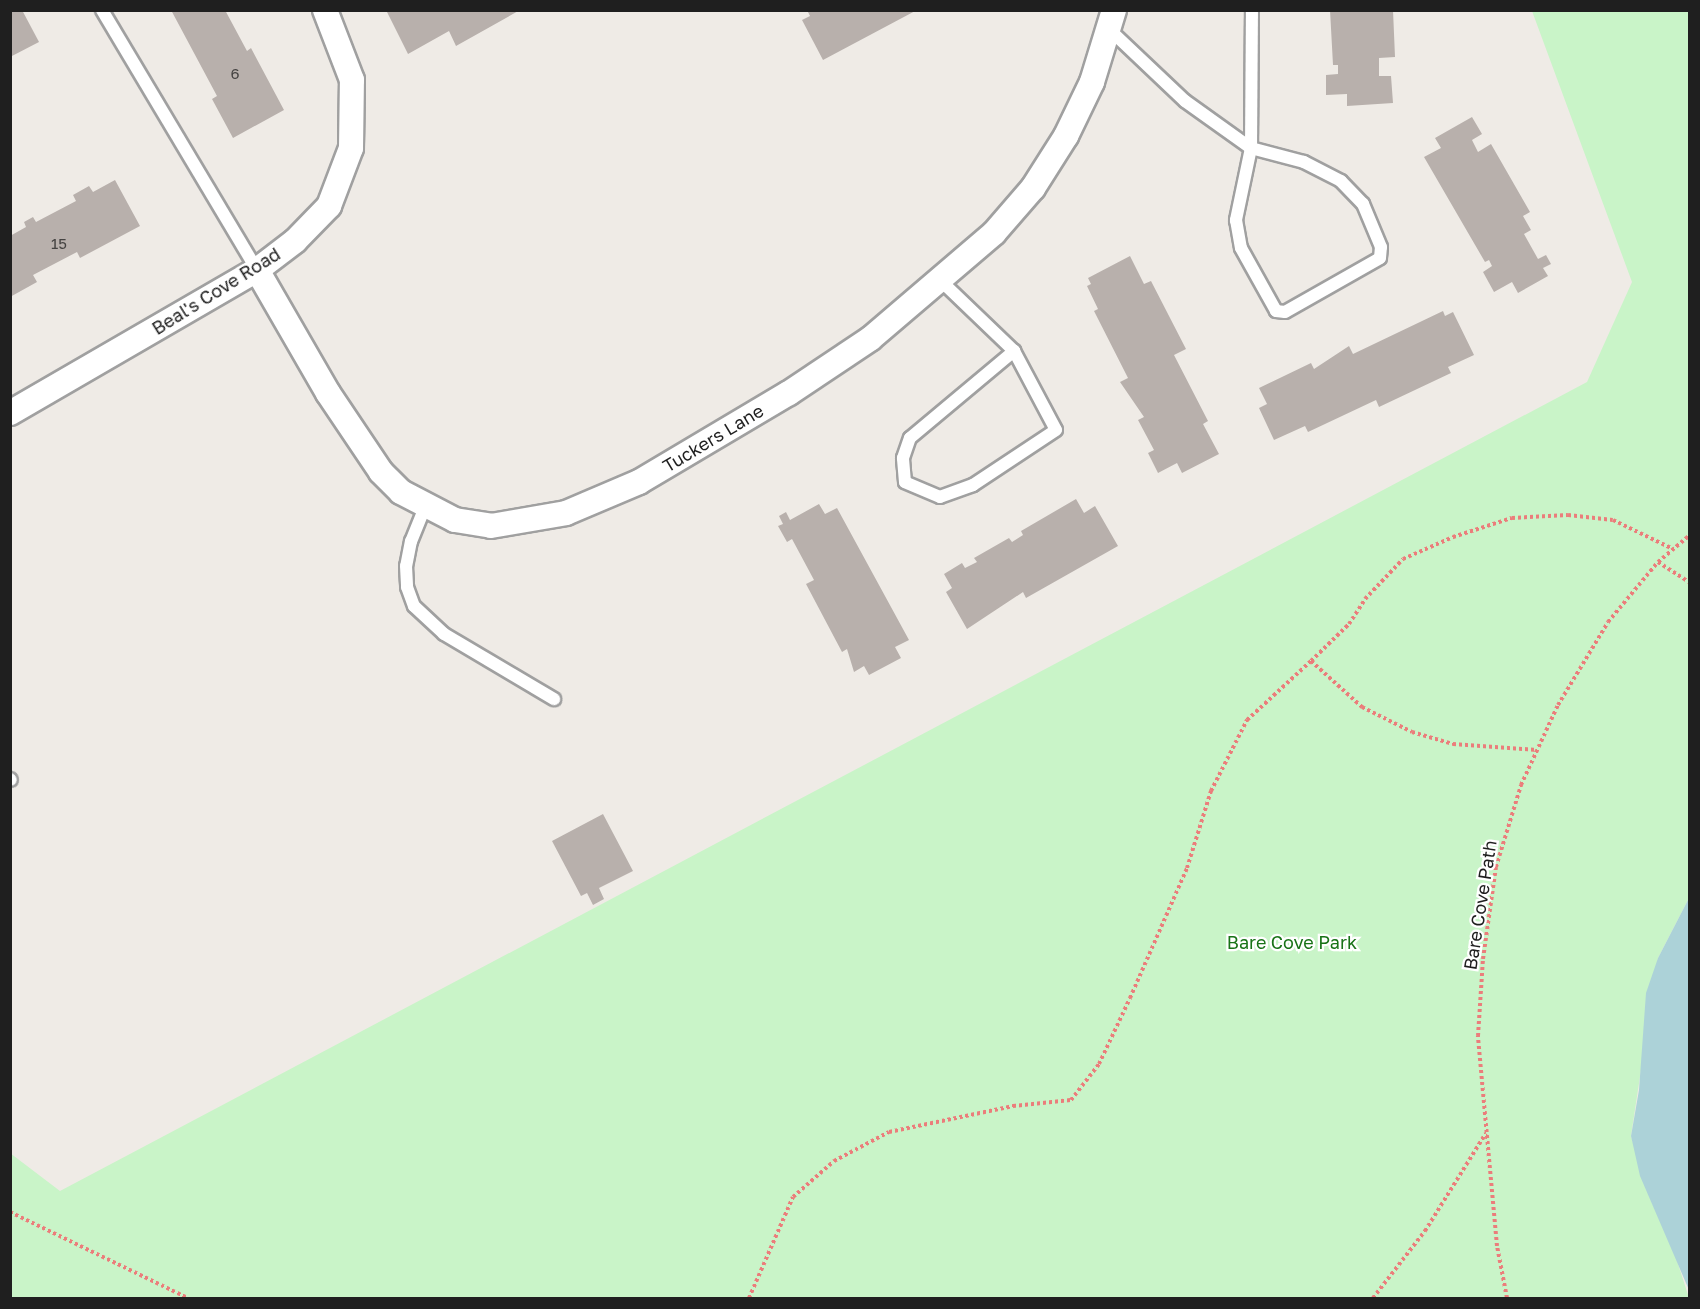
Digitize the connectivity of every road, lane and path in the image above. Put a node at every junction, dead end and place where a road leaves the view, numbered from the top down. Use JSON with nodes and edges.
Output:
{"nodes":[{"id":1,"x":102,"y":10,"type":"edge"},
{"id":2,"x":325,"y":10,"type":"edge"},
{"id":3,"x":1252,"y":10,"type":"edge"},
{"id":4,"x":1112,"y":20,"type":"edge"},
{"id":5,"x":1251,"y":148,"type":"junction"},
{"id":6,"x":256,"y":270,"type":"junction"},
{"id":7,"x":939,"y":279,"type":"junction"},
{"id":8,"x":1014,"y":351,"type":"junction"},
{"id":9,"x":10,"y":413,"type":"edge"},
{"id":10,"x":425,"y":507,"type":"junction"},
{"id":11,"x":1689,"y":535,"type":"edge"},
{"id":12,"x":1673,"y":549,"type":"junction"},
{"id":13,"x":1658,"y":562,"type":"junction"},
{"id":14,"x":1689,"y":583,"type":"edge"},
{"id":15,"x":1311,"y":661,"type":"junction"},
{"id":16,"x":554,"y":699,"type":"dead end"},
{"id":17,"x":1536,"y":750,"type":"junction"},
{"id":18,"x":1487,"y":1131,"type":"junction"},
{"id":19,"x":10,"y":1212,"type":"edge"},
{"id":20,"x":188,"y":1299,"type":"edge"},
{"id":21,"x":749,"y":1299,"type":"edge"},
{"id":22,"x":1373,"y":1299,"type":"edge"},
{"id":23,"x":1507,"y":1299,"type":"edge"}],
"edges":[{"from":1,"to":6,"type":"lane"},
{"from":2,"to":6,"type":"street","name":"Beal's Cove Road"},
{"from":3,"to":5,"type":"lane"},
{"from":4,"to":5,"type":"lane"},
{"from":4,"to":7,"type":"street","name":"Tuckers Lane"},
{"from":5,"to":5,"type":"lane"},
{"from":6,"to":9,"type":"street","name":"Beal's Cove Road"},
{"from":6,"to":10,"type":"street","name":"Tuckers Lane"},
{"from":7,"to":8,"type":"lane"},
{"from":7,"to":10,"type":"street","name":"Tuckers Lane"},
{"from":8,"to":8,"type":"lane"},
{"from":10,"to":16,"type":"lane"},
{"from":11,"to":12,"type":"path","name":"Bare Cove Path"},
{"from":12,"to":13,"type":"path","name":"Bare Cove Path"},
{"from":12,"to":15,"type":"path"},
{"from":13,"to":14,"type":"path"},
{"from":13,"to":17,"type":"path","name":"Bare Cove Path"},
{"from":15,"to":17,"type":"path"},
{"from":15,"to":21,"type":"path"},
{"from":17,"to":18,"type":"path","name":"Bare Cove Path"},
{"from":18,"to":22,"type":"path"},
{"from":18,"to":23,"type":"path","name":"Bare Cove Path"},
{"from":19,"to":20,"type":"path"}]}
